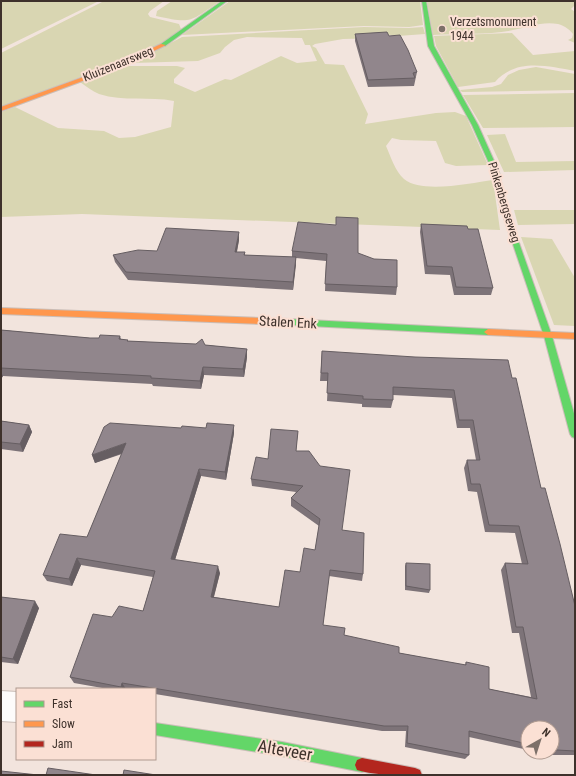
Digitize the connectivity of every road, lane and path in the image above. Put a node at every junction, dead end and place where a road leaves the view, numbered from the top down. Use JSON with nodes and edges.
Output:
{"nodes":[{"id":1,"x":225,"y":1,"type":"edge"},
{"id":2,"x":424,"y":1,"type":"edge"},
{"id":3,"x":1,"y":109,"type":"edge"},
{"id":4,"x":1,"y":311,"type":"edge"},
{"id":5,"x":548,"y":336,"type":"junction"},
{"id":6,"x":575,"y":336,"type":"edge"},
{"id":7,"x":575,"y":434,"type":"edge"},
{"id":8,"x":1,"y":706,"type":"edge"},
{"id":9,"x":16,"y":707,"type":"edge"},
{"id":10,"x":156,"y":729,"type":"edge"},
{"id":11,"x":415,"y":775,"type":"edge"}],
"edges":[{"from":1,"to":3,"type":"street","name":"Kluizenaarsweg"},
{"from":2,"to":5,"type":"street","name":"Pinkenbergseweg"},
{"from":4,"to":5,"type":"street","name":"Stalen Enk"},
{"from":5,"to":6,"type":"street","name":"Stalen Enk"},
{"from":5,"to":7,"type":"street","name":"Pinkenbergseweg"},
{"from":8,"to":9,"type":"street"},
{"from":10,"to":11,"type":"street","name":"Alteveer"}]}
